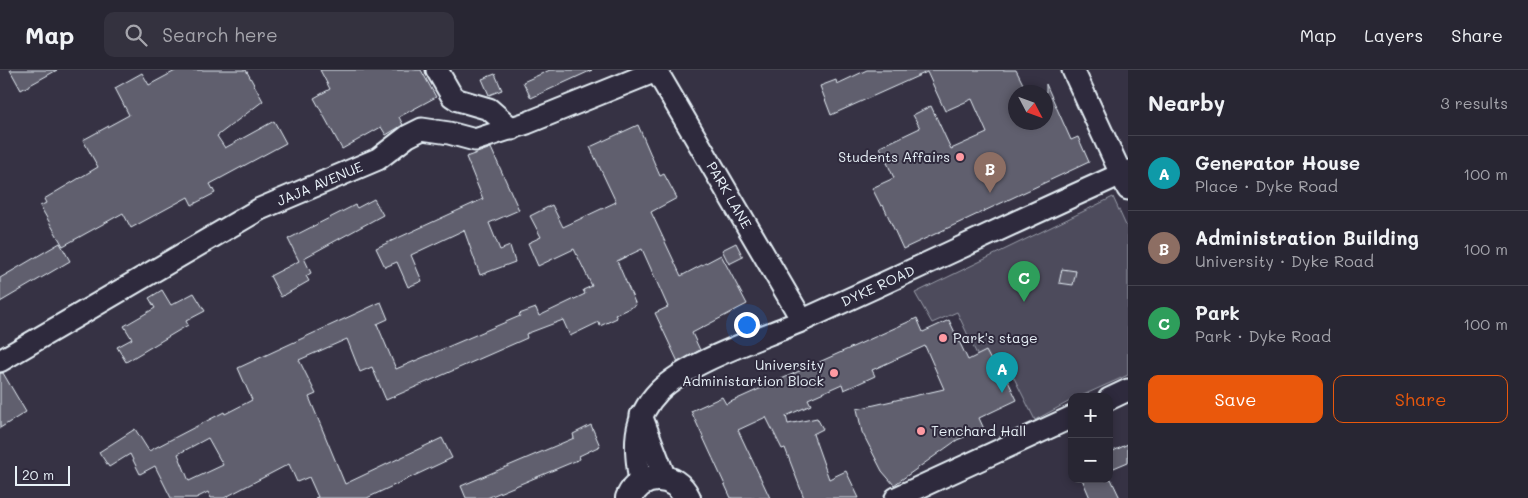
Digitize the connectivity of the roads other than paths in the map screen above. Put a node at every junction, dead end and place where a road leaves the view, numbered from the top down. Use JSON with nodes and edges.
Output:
{"nodes":[{"id":1,"x":437,"y":70,"type":"edge"},
{"id":2,"x":1073,"y":70,"type":"edge"},
{"id":3,"x":656,"y":71,"type":"edge"},
{"id":4,"x":512,"y":129,"type":"junction"},
{"id":5,"x":1126,"y":178,"type":"edge"},
{"id":6,"x":802,"y":320,"type":"junction"},
{"id":7,"x":0,"y":361,"type":"edge"},
{"id":8,"x":1128,"y":390,"type":"edge"},
{"id":9,"x":1113,"y":397,"type":"edge"},
{"id":10,"x":1068,"y":419,"type":"edge"},
{"id":11,"x":638,"y":491,"type":"edge"},
{"id":12,"x":687,"y":498,"type":"edge"},
{"id":13,"x":896,"y":498,"type":"edge"}],
"edges":[{"from":1,"to":4,"type":"street"},
{"from":2,"to":5,"type":"street"},
{"from":3,"to":4,"type":"street","name":"JAJA AVENUE"},
{"from":3,"to":6,"type":"street","name":"PARK LANE"},
{"from":4,"to":7,"type":"street","name":"JAJA AVENUE"},
{"from":5,"to":6,"type":"street","name":"DYKE ROAD"},
{"from":6,"to":11,"type":"street","name":"DYKE ROAD"},
{"from":8,"to":9,"type":"street"},
{"from":10,"to":13,"type":"street"},
{"from":11,"to":12,"type":"street"}]}
